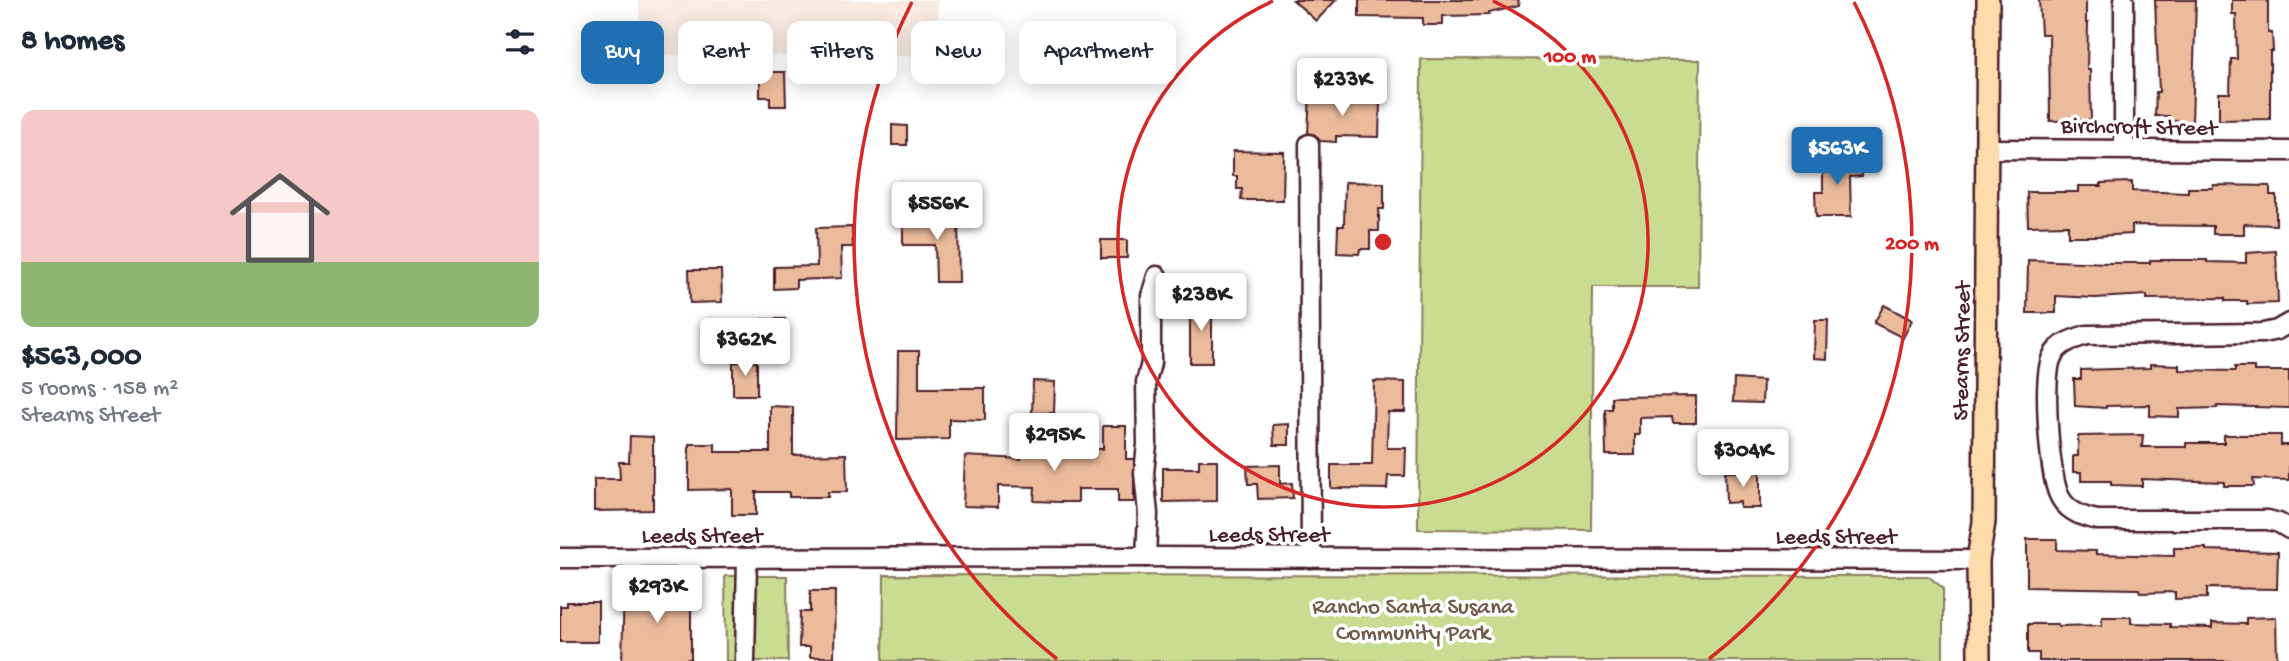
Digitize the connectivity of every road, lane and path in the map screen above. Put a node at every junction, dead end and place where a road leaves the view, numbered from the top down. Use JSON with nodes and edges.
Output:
{"nodes":[{"id":1,"x":1988,"y":0,"type":"edge"},
{"id":2,"x":2124,"y":0,"type":"edge"},
{"id":3,"x":1309,"y":144,"type":"dead end"},
{"id":4,"x":1988,"y":149,"type":"junction"},
{"id":5,"x":2124,"y":149,"type":"junction"},
{"id":6,"x":2289,"y":151,"type":"edge"},
{"id":7,"x":1157,"y":276,"type":"dead end"},
{"id":8,"x":2289,"y":323,"type":"edge"},
{"id":9,"x":2289,"y":529,"type":"edge"},
{"id":10,"x":1146,"y":557,"type":"junction"},
{"id":11,"x":560,"y":558,"type":"edge"},
{"id":12,"x":747,"y":558,"type":"junction"},
{"id":13,"x":1311,"y":558,"type":"junction"},
{"id":14,"x":1978,"y":560,"type":"junction"},
{"id":15,"x":745,"y":661,"type":"edge"},
{"id":16,"x":1979,"y":661,"type":"edge"}],
"edges":[{"from":1,"to":4,"type":"main road","name":"Stearns Street"},
{"from":2,"to":5,"type":"street"},
{"from":3,"to":13,"type":"street"},
{"from":4,"to":5,"type":"street","name":"Birchcroft Street"},
{"from":4,"to":14,"type":"main road","name":"Stearns Street"},
{"from":5,"to":6,"type":"street","name":"Birchcroft Street"},
{"from":7,"to":10,"type":"street"},
{"from":8,"to":9,"type":"street"},
{"from":10,"to":12,"type":"street","name":"Leeds Street"},
{"from":10,"to":13,"type":"street","name":"Leeds Street"},
{"from":11,"to":12,"type":"street","name":"Leeds Street"},
{"from":12,"to":15,"type":"street"},
{"from":13,"to":14,"type":"street","name":"Leeds Street"},
{"from":14,"to":16,"type":"main road","name":"Stearns Street"}]}
